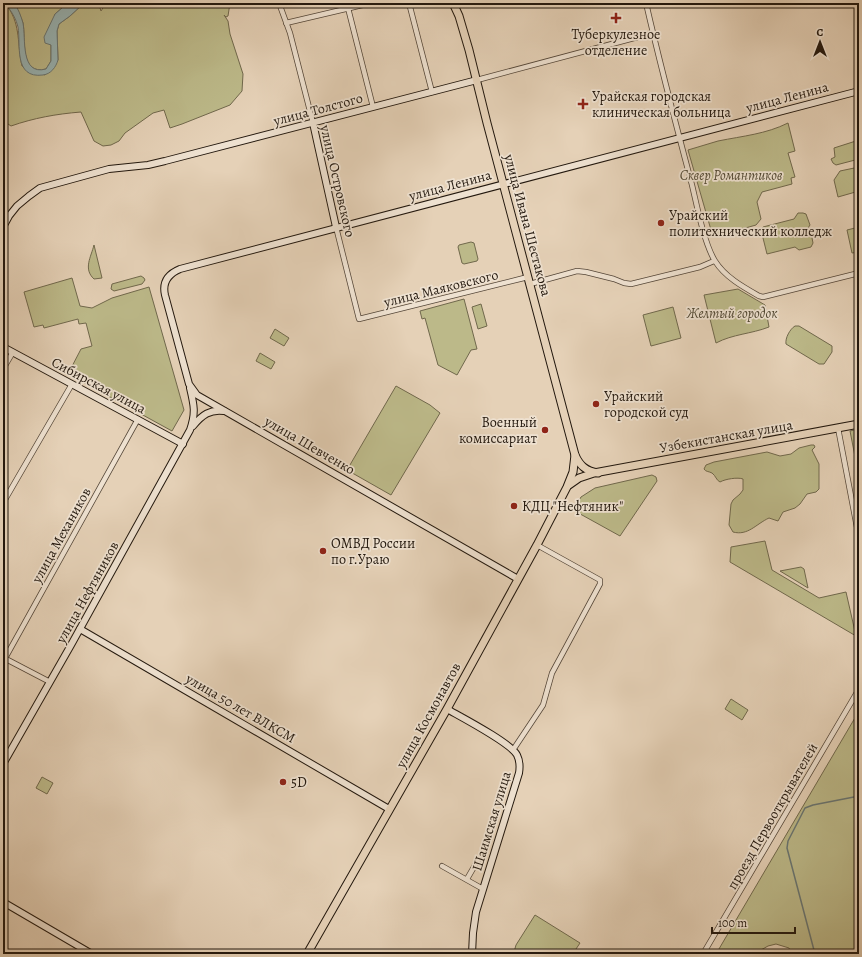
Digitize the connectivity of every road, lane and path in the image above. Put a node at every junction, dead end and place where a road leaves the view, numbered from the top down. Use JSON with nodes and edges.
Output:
{"nodes":[{"id":1,"x":279,"y":3,"type":"edge"},
{"id":2,"x":371,"y":3,"type":"edge"},
{"id":3,"x":409,"y":3,"type":"edge"},
{"id":4,"x":453,"y":3,"type":"edge"},
{"id":5,"x":646,"y":3,"type":"edge"},
{"id":6,"x":348,"y":8,"type":"junction"},
{"id":7,"x":286,"y":23,"type":"junction"},
{"id":8,"x":653,"y":33,"type":"junction"},
{"id":9,"x":477,"y":80,"type":"junction"},
{"id":10,"x":859,"y":91,"type":"edge"},
{"id":11,"x":432,"y":92,"type":"junction"},
{"id":12,"x":373,"y":107,"type":"junction"},
{"id":13,"x":313,"y":123,"type":"junction"},
{"id":14,"x":679,"y":138,"type":"junction"},
{"id":15,"x":503,"y":184,"type":"junction"},
{"id":16,"x":3,"y":227,"type":"edge"},
{"id":17,"x":336,"y":227,"type":"junction"},
{"id":18,"x":714,"y":261,"type":"junction"},
{"id":19,"x":859,"y":273,"type":"edge"},
{"id":20,"x":166,"y":278,"type":"joint"},
{"id":21,"x":529,"y":280,"type":"junction"},
{"id":22,"x":359,"y":319,"type":"joint"},
{"id":23,"x":3,"y":347,"type":"edge"},
{"id":24,"x":13,"y":352,"type":"junction"},
{"id":25,"x":3,"y":369,"type":"edge"},
{"id":26,"x":72,"y":384,"type":"junction"},
{"id":27,"x":189,"y":384,"type":"junction"},
{"id":28,"x":226,"y":411,"type":"junction"},
{"id":29,"x":138,"y":419,"type":"junction"},
{"id":30,"x":859,"y":424,"type":"edge"},
{"id":31,"x":838,"y":428,"type":"junction"},
{"id":32,"x":190,"y":430,"type":"junction"},
{"id":33,"x":183,"y":444,"type":"junction"},
{"id":34,"x":575,"y":455,"type":"junction"},
{"id":35,"x":598,"y":473,"type":"junction"},
{"id":36,"x":567,"y":487,"type":"junction"},
{"id":37,"x":3,"y":503,"type":"edge"},
{"id":38,"x":859,"y":538,"type":"edge"},
{"id":39,"x":537,"y":545,"type":"junction"},
{"id":40,"x":518,"y":579,"type":"junction"},
{"id":41,"x":80,"y":629,"type":"junction"},
{"id":42,"x":4,"y":659,"type":"edge"},
{"id":43,"x":50,"y":682,"type":"junction"},
{"id":44,"x":859,"y":689,"type":"edge"},
{"id":45,"x":447,"y":709,"type":"junction"},
{"id":46,"x":513,"y":750,"type":"junction"},
{"id":47,"x":3,"y":764,"type":"edge"},
{"id":48,"x":389,"y":809,"type":"junction"},
{"id":49,"x":478,"y":860,"type":"dead end"},
{"id":50,"x":442,"y":866,"type":"dead end"},
{"id":51,"x":467,"y":880,"type":"junction"},
{"id":52,"x":483,"y":889,"type":"junction"},
{"id":53,"x":3,"y":902,"type":"edge"},
{"id":54,"x":92,"y":954,"type":"edge"},
{"id":55,"x":307,"y":954,"type":"edge"},
{"id":56,"x":472,"y":954,"type":"edge"},
{"id":57,"x":703,"y":954,"type":"edge"}],
"edges":[{"from":1,"to":7,"type":"street","name":"улица Островского"},
{"from":2,"to":6,"type":"street"},
{"from":3,"to":11,"type":"street"},
{"from":4,"to":9,"type":"main road","name":"улица Ивана Шестакова"},
{"from":5,"to":8,"type":"street"},
{"from":6,"to":7,"type":"street"},
{"from":6,"to":12,"type":"street"},
{"from":7,"to":13,"type":"street","name":"улица Островского"},
{"from":8,"to":9,"type":"street","name":"улица Толстого"},
{"from":8,"to":14,"type":"street"},
{"from":9,"to":11,"type":"main road","name":"улица Толстого"},
{"from":9,"to":15,"type":"main road","name":"улица Ивана Шестакова"},
{"from":10,"to":14,"type":"main road","name":"улица Ленина"},
{"from":11,"to":12,"type":"main road","name":"улица Толстого"},
{"from":12,"to":13,"type":"main road","name":"улица Толстого"},
{"from":13,"to":16,"type":"main road","name":"улица Толстого"},
{"from":13,"to":17,"type":"main road","name":"улица Островского"},
{"from":14,"to":15,"type":"main road","name":"улица Ленина"},
{"from":14,"to":18,"type":"street"},
{"from":15,"to":17,"type":"main road","name":"улица Ленина"},
{"from":15,"to":21,"type":"main road","name":"улица Ивана Шестакова"},
{"from":17,"to":20,"type":"main road","name":"улица Ленина"},
{"from":17,"to":22,"type":"street","name":"улица Островского"},
{"from":18,"to":19,"type":"street"},
{"from":18,"to":21,"type":"street","name":"улица Маяковского"},
{"from":20,"to":27,"type":"main road","name":"улица Шевченко"},
{"from":21,"to":22,"type":"street","name":"улица Маяковского"},
{"from":21,"to":34,"type":"main road","name":"улица Ивана Шестакова"},
{"from":23,"to":24,"type":"main road","name":"Сибирская улица"},
{"from":24,"to":25,"type":"street"},
{"from":24,"to":26,"type":"main road","name":"Сибирская улица"},
{"from":26,"to":29,"type":"main road","name":"Сибирская улица"},
{"from":26,"to":37,"type":"street"},
{"from":27,"to":28,"type":"main road","name":"улица Шевченко"},
{"from":27,"to":32,"type":"main road","name":"улица Нефтяников"},
{"from":28,"to":32,"type":"main road","name":"улица Нефтяников"},
{"from":28,"to":40,"type":"main road","name":"улица Шевченко"},
{"from":29,"to":33,"type":"main road","name":"Сибирская улица"},
{"from":29,"to":42,"type":"street","name":"улица Механиков"},
{"from":30,"to":31,"type":"main road","name":"Узбекистанская улица"},
{"from":31,"to":35,"type":"main road","name":"Узбекистанская улица"},
{"from":31,"to":38,"type":"street"},
{"from":32,"to":33,"type":"main road","name":"улица Нефтяников"},
{"from":33,"to":41,"type":"main road","name":"улица Нефтяников"},
{"from":34,"to":35,"type":"main road"},
{"from":34,"to":36,"type":"main road","name":"улица Космонавтов"},
{"from":35,"to":36,"type":"main road","name":"Узбекистанская улица"},
{"from":36,"to":39,"type":"main road","name":"улица Космонавтов"},
{"from":39,"to":40,"type":"main road","name":"улица Космонавтов"},
{"from":39,"to":46,"type":"street"},
{"from":40,"to":45,"type":"main road","name":"улица Космонавтов"},
{"from":41,"to":43,"type":"main road","name":"улица Нефтяников"},
{"from":41,"to":48,"type":"main road","name":"улица 50 лет ВЛКСМ"},
{"from":42,"to":43,"type":"street"},
{"from":43,"to":47,"type":"main road","name":"улица Нефтяников"},
{"from":44,"to":57,"type":"street","name":"проезд Первооткрывателей"},
{"from":45,"to":46,"type":"main road"},
{"from":45,"to":48,"type":"main road","name":"улица Космонавтов"},
{"from":46,"to":52,"type":"main road","name":"Шаимская улица"},
{"from":48,"to":55,"type":"main road","name":"улица Космонавтов"},
{"from":49,"to":51,"type":"street"},
{"from":50,"to":51,"type":"street"},
{"from":51,"to":52,"type":"street"},
{"from":52,"to":56,"type":"main road","name":"Шаимская улица"},
{"from":53,"to":54,"type":"main road"}]}
